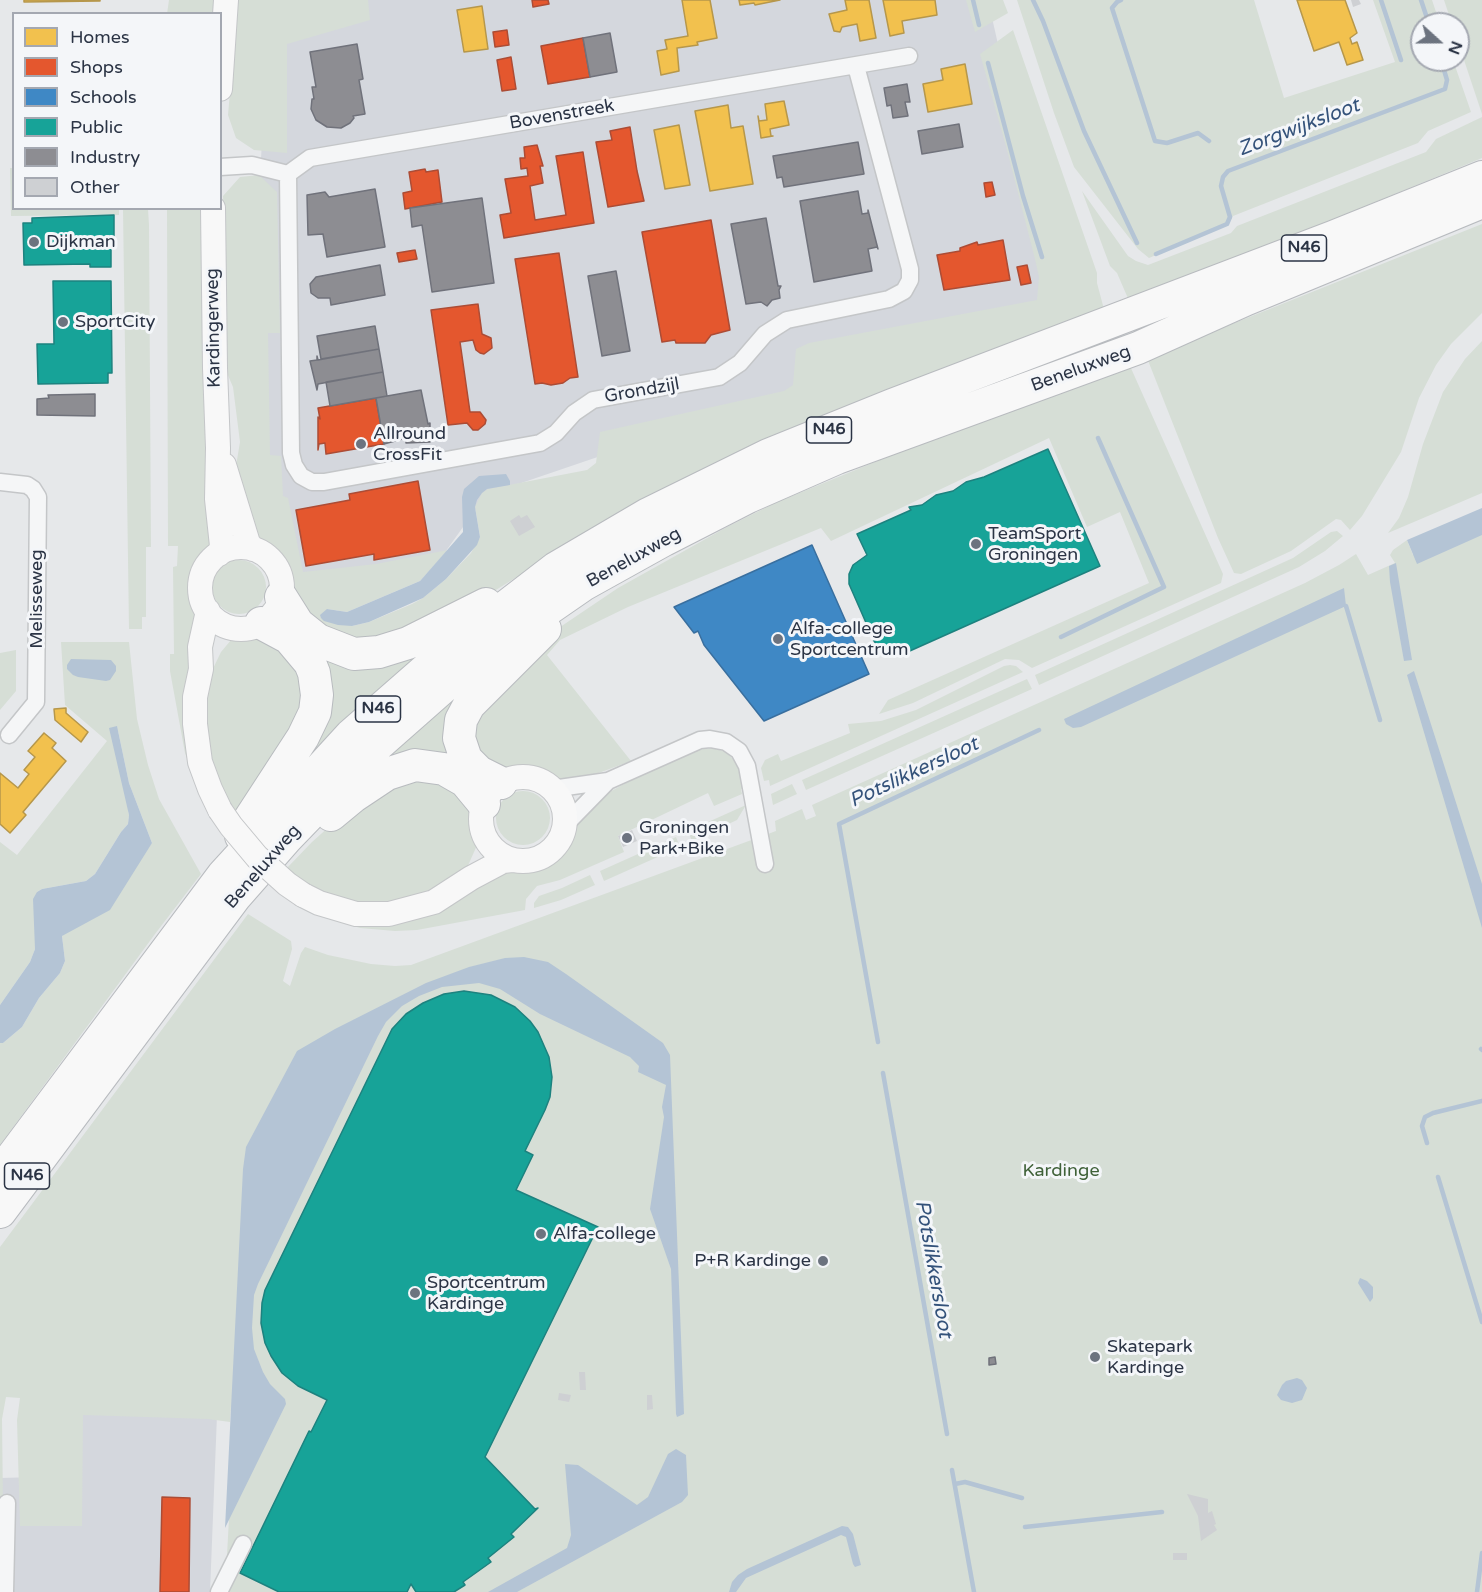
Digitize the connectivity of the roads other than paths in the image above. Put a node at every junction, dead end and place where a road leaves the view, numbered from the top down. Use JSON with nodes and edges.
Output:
{"nodes":[{"id":1,"x":226,"y":0,"type":"edge"},
{"id":2,"x":909,"y":56,"type":"dead end"},
{"id":3,"x":222,"y":59,"type":"edge"},
{"id":4,"x":856,"y":66,"type":"junction"},
{"id":5,"x":222,"y":167,"type":"edge"},
{"id":6,"x":288,"y":174,"type":"junction"},
{"id":7,"x":1482,"y":177,"type":"edge"},
{"id":8,"x":1482,"y":202,"type":"edge"},
{"id":9,"x":213,"y":210,"type":"edge"},
{"id":10,"x":218,"y":448,"type":"junction"},
{"id":11,"x":0,"y":469,"type":"edge"},
{"id":12,"x":0,"y":482,"type":"edge"},
{"id":13,"x":664,"y":540,"type":"junction"},
{"id":14,"x":253,"y":549,"type":"junction"},
{"id":15,"x":219,"y":554,"type":"junction"},
{"id":16,"x":556,"y":568,"type":"junction"},
{"id":17,"x":281,"y":597,"type":"junction"},
{"id":18,"x":208,"y":611,"type":"junction"},
{"id":19,"x":247,"y":626,"type":"junction"},
{"id":20,"x":201,"y":669,"type":"junction"},
{"id":21,"x":9,"y":735,"type":"dead end"},
{"id":22,"x":608,"y":781,"type":"junction"},
{"id":23,"x":552,"y":789,"type":"junction"},
{"id":24,"x":493,"y":793,"type":"junction"},
{"id":25,"x":565,"y":825,"type":"junction"},
{"id":26,"x":485,"y":837,"type":"junction"},
{"id":27,"x":512,"y":860,"type":"junction"},
{"id":28,"x":765,"y":864,"type":"dead end"},
{"id":29,"x":223,"y":874,"type":"junction"},
{"id":30,"x":471,"y":878,"type":"junction"},
{"id":31,"x":203,"y":940,"type":"junction"},
{"id":32,"x":0,"y":1173,"type":"edge"},
{"id":33,"x":0,"y":1212,"type":"edge"},
{"id":34,"x":7,"y":1503,"type":"dead end"},
{"id":35,"x":243,"y":1544,"type":"dead end"},
{"id":36,"x":5,"y":1592,"type":"edge"},
{"id":37,"x":219,"y":1592,"type":"edge"}],
"edges":[{"from":1,"to":3,"type":"street"},
{"from":2,"to":4,"type":"street","name":"Bovenstreek"},
{"from":4,"to":6,"type":"street","name":"Bovenstreek"},
{"from":4,"to":6,"type":"street","name":"Grondzijl"},
{"from":5,"to":6,"type":"street"},
{"from":7,"to":16,"type":"highway","name":"Beneluxweg","number":"N46"},
{"from":8,"to":13,"type":"highway","name":"Beneluxweg","number":"N46"},
{"from":9,"to":10,"type":"street","name":"Kardingerweg"},
{"from":10,"to":14,"type":"street","name":"Kardingerweg"},
{"from":10,"to":15,"type":"street","name":"Kardingerweg"},
{"from":11,"to":12,"type":"street","name":"Melisseweg"},
{"from":12,"to":21,"type":"street","name":"Melisseweg"},
{"from":13,"to":24,"type":"highway","number":"N46"},
{"from":13,"to":31,"type":"highway","name":"Beneluxweg","number":"N46"},
{"from":14,"to":15,"type":"street"},
{"from":14,"to":17,"type":"street"},
{"from":15,"to":18,"type":"street"},
{"from":16,"to":17,"type":"highway","number":"N46"},
{"from":16,"to":29,"type":"highway","name":"Beneluxweg","number":"N46"},
{"from":17,"to":19,"type":"street"},
{"from":18,"to":19,"type":"street"},
{"from":18,"to":20,"type":"street"},
{"from":19,"to":20,"type":"street"},
{"from":19,"to":29,"type":"highway","number":"N46"},
{"from":20,"to":30,"type":"street","bridge":true},
{"from":22,"to":23,"type":"street"},
{"from":22,"to":25,"type":"street"},
{"from":22,"to":28,"type":"street"},
{"from":23,"to":24,"type":"street"},
{"from":23,"to":25,"type":"street"},
{"from":24,"to":26,"type":"street"},
{"from":24,"to":31,"type":"highway","number":"N46"},
{"from":25,"to":27,"type":"street"},
{"from":26,"to":27,"type":"street"},
{"from":26,"to":30,"type":"street"},
{"from":27,"to":30,"type":"street"},
{"from":29,"to":32,"type":"highway","name":"Beneluxweg","number":"N46"},
{"from":31,"to":33,"type":"highway","name":"Beneluxweg","number":"N46"},
{"from":34,"to":36,"type":"street"},
{"from":35,"to":37,"type":"street"}]}
